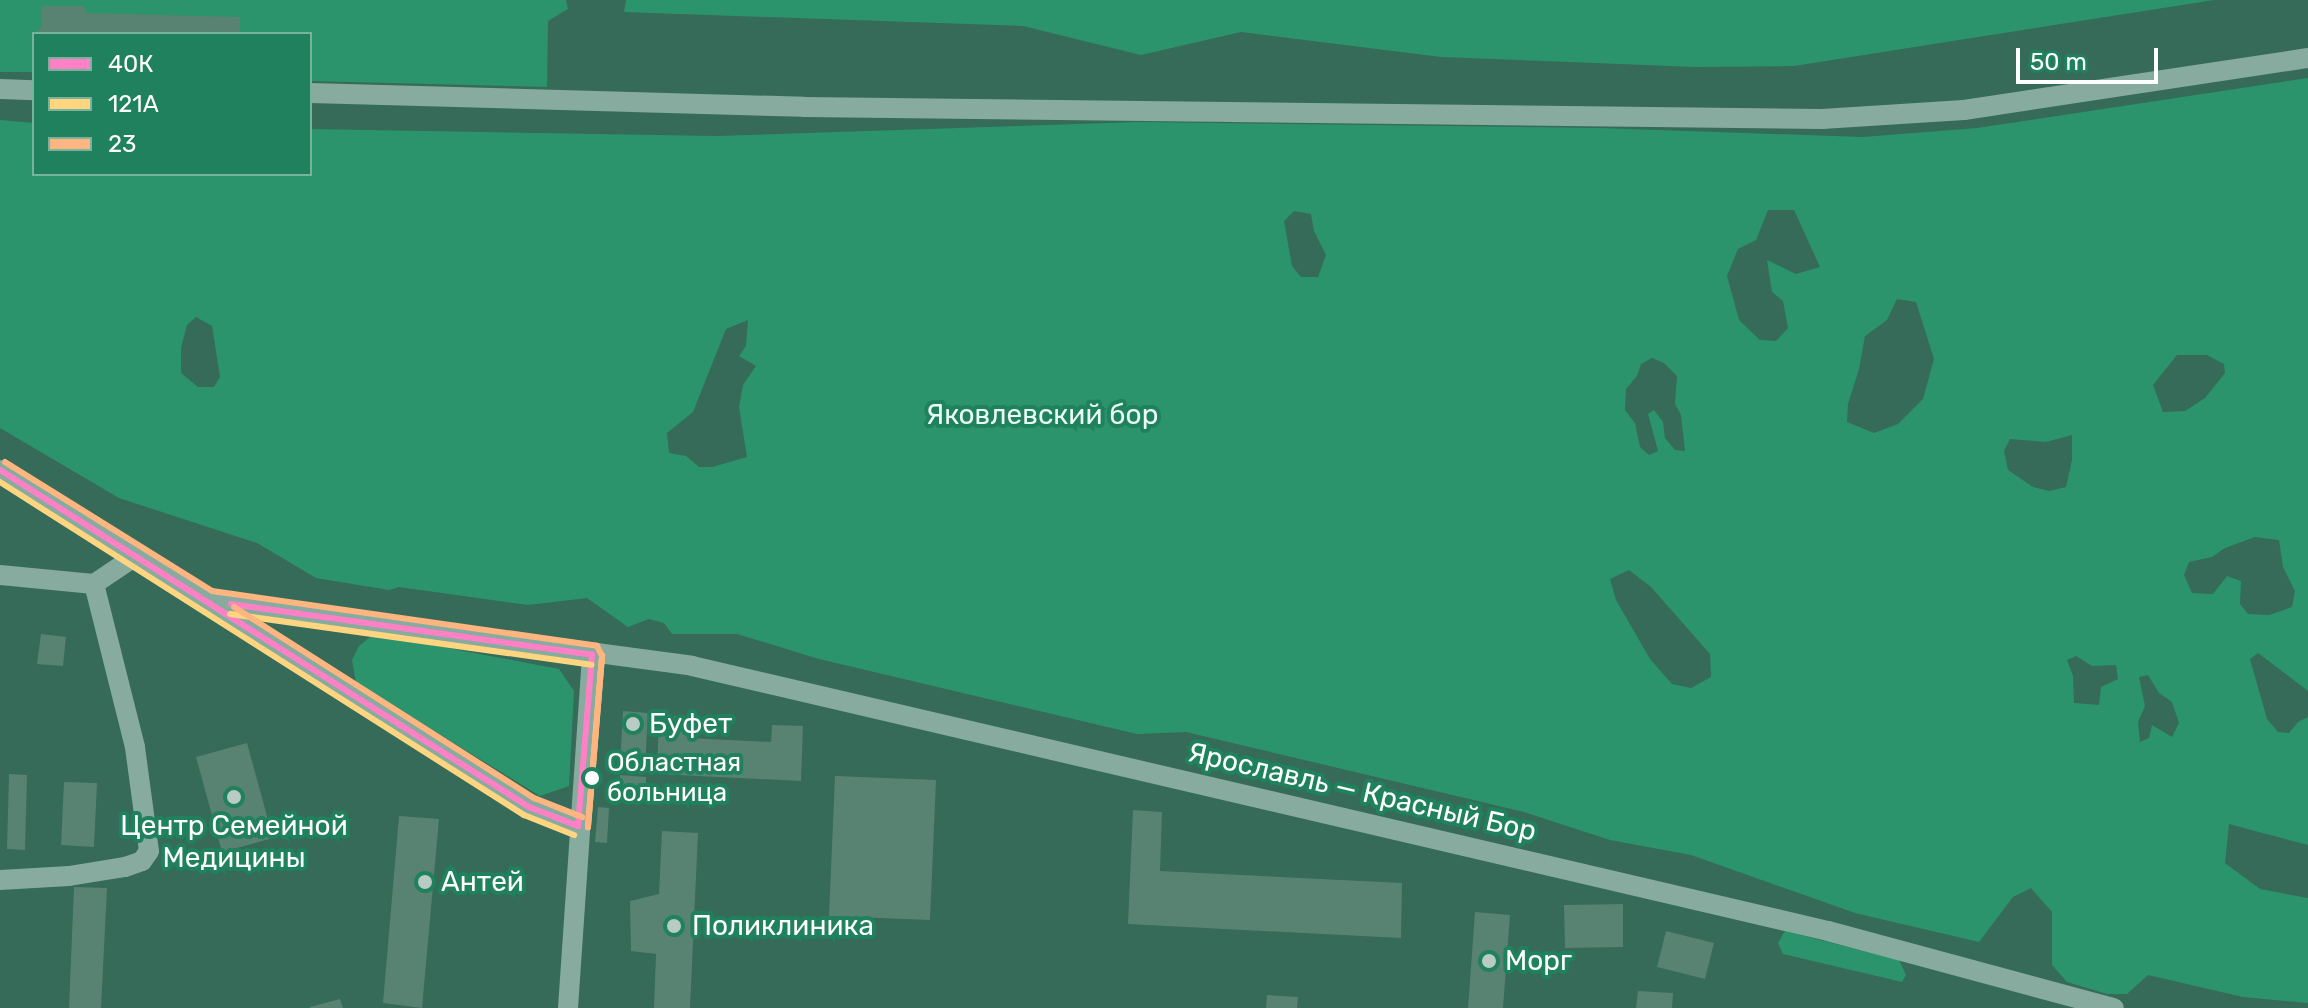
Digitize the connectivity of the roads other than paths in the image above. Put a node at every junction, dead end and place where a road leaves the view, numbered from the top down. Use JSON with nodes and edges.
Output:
{"nodes":[{"id":1,"x":2308,"y":58,"type":"edge"},
{"id":2,"x":0,"y":89,"type":"edge"},
{"id":3,"x":32,"y":90,"type":"edge"},
{"id":4,"x":312,"y":93,"type":"edge"},
{"id":5,"x":0,"y":470,"type":"edge"},
{"id":6,"x":137,"y":555,"type":"junction"},
{"id":7,"x":0,"y":575,"type":"edge"},
{"id":8,"x":94,"y":584,"type":"junction"},
{"id":9,"x":208,"y":601,"type":"junction"},
{"id":10,"x":592,"y":655,"type":"junction"},
{"id":11,"x":578,"y":826,"type":"junction"},
{"id":12,"x":0,"y":880,"type":"edge"},
{"id":13,"x":568,"y":1008,"type":"edge"},
{"id":14,"x":2114,"y":1008,"type":"edge"}],
"edges":[{"from":1,"to":4,"type":"street"},
{"from":2,"to":3,"type":"street"},
{"from":5,"to":6,"type":"street"},
{"from":6,"to":8,"type":"street"},
{"from":6,"to":9,"type":"street"},
{"from":7,"to":8,"type":"street"},
{"from":8,"to":12,"type":"street"},
{"from":9,"to":10,"type":"street","name":"Ярославль — Красный Бор"},
{"from":9,"to":11,"type":"street"},
{"from":10,"to":11,"type":"street"},
{"from":10,"to":14,"type":"street","name":"Ярославль — Красный Бор"},
{"from":11,"to":13,"type":"street"}]}
